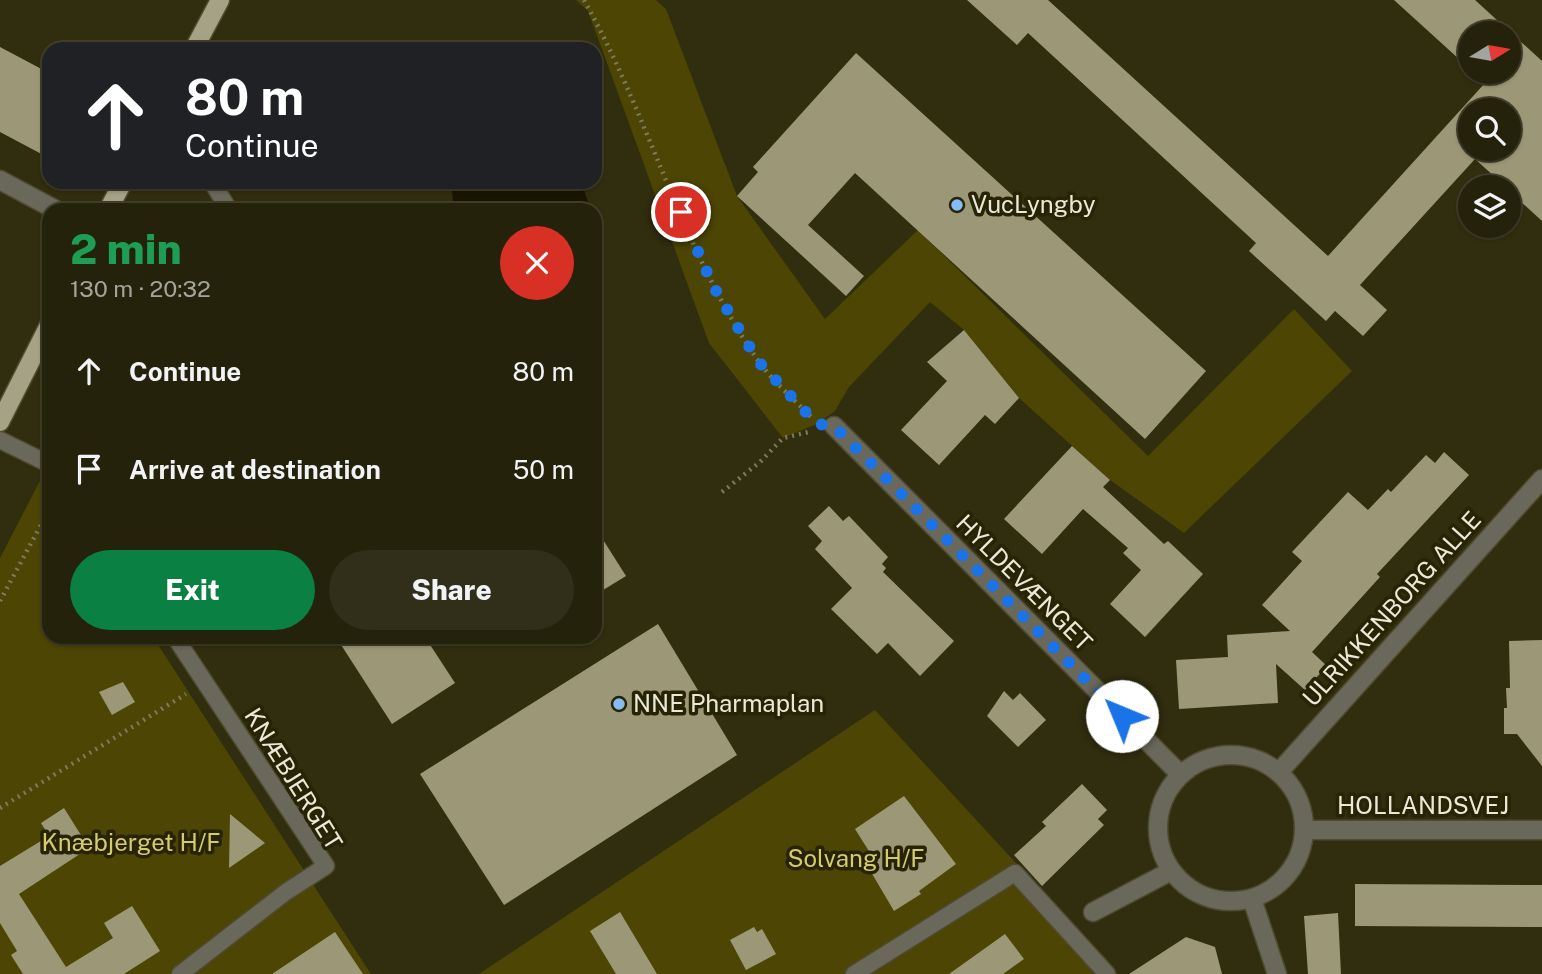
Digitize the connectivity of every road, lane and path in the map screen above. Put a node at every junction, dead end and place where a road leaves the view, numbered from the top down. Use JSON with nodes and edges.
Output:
{"nodes":[{"id":1,"x":220,"y":0,"type":"edge"},
{"id":2,"x":584,"y":0,"type":"edge"},
{"id":3,"x":198,"y":42,"type":"edge"},
{"id":4,"x":0,"y":180,"type":"edge"},
{"id":5,"x":43,"y":203,"type":"edge"},
{"id":6,"x":42,"y":339,"type":"edge"},
{"id":7,"x":0,"y":422,"type":"edge"},
{"id":8,"x":834,"y":426,"type":"junction"},
{"id":9,"x":0,"y":440,"type":"edge"},
{"id":10,"x":42,"y":461,"type":"edge"},
{"id":11,"x":1542,"y":479,"type":"edge"},
{"id":12,"x":722,"y":492,"type":"dead end"},
{"id":13,"x":42,"y":523,"type":"edge"},
{"id":14,"x":0,"y":601,"type":"edge"},
{"id":15,"x":179,"y":644,"type":"edge"},
{"id":16,"x":204,"y":683,"type":"junction"},
{"id":17,"x":1279,"y":772,"type":"junction"},
{"id":18,"x":1180,"y":774,"type":"junction"},
{"id":19,"x":0,"y":808,"type":"edge"},
{"id":20,"x":1304,"y":830,"type":"junction"},
{"id":21,"x":1542,"y":830,"type":"edge"},
{"id":22,"x":1171,"y":871,"type":"junction"},
{"id":23,"x":1252,"y":899,"type":"junction"},
{"id":24,"x":1093,"y":912,"type":"dead end"},
{"id":25,"x":180,"y":974,"type":"edge"},
{"id":26,"x":854,"y":974,"type":"edge"},
{"id":27,"x":1107,"y":974,"type":"edge"},
{"id":28,"x":1277,"y":974,"type":"edge"}],
"edges":[{"from":1,"to":3,"type":"main road"},
{"from":2,"to":8,"type":"path"},
{"from":4,"to":5,"type":"street"},
{"from":6,"to":7,"type":"main road"},
{"from":8,"to":12,"type":"path"},
{"from":8,"to":18,"type":"street","name":"HYLDEVÆNGET"},
{"from":9,"to":10,"type":"lane"},
{"from":11,"to":17,"type":"street","name":"ULRIKKENBORG ALLE"},
{"from":13,"to":14,"type":"path"},
{"from":15,"to":16,"type":"lane","name":"KNÆBJERGET"},
{"from":16,"to":19,"type":"path"},
{"from":16,"to":25,"type":"lane","name":"KNÆBJERGET"},
{"from":17,"to":18,"type":"street"},
{"from":17,"to":20,"type":"street"},
{"from":18,"to":22,"type":"street"},
{"from":20,"to":21,"type":"street","name":"HOLLANDSVEJ"},
{"from":20,"to":23,"type":"street"},
{"from":22,"to":23,"type":"street"},
{"from":22,"to":24,"type":"street"},
{"from":23,"to":28,"type":"street"},
{"from":26,"to":27,"type":"lane"}]}
